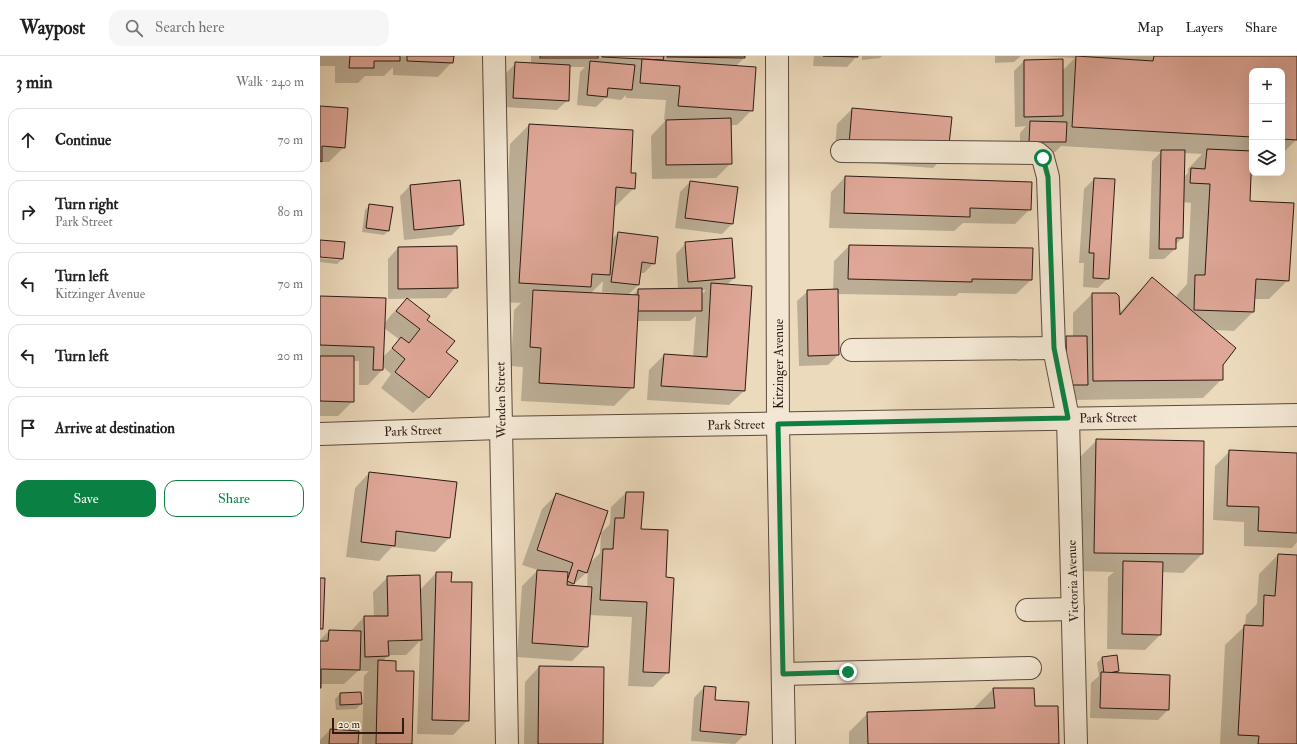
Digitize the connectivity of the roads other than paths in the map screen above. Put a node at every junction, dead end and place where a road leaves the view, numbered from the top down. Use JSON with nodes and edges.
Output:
{"nodes":[{"id":1,"x":494,"y":56,"type":"edge"},
{"id":2,"x":777,"y":56,"type":"edge"},
{"id":3,"x":842,"y":151,"type":"dead end"},
{"id":4,"x":1054,"y":348,"type":"junction"},
{"id":5,"x":852,"y":350,"type":"dead end"},
{"id":6,"x":1297,"y":415,"type":"edge"},
{"id":7,"x":1068,"y":418,"type":"junction"},
{"id":8,"x":778,"y":424,"type":"junction"},
{"id":9,"x":500,"y":428,"type":"junction"},
{"id":10,"x":320,"y":434,"type":"edge"},
{"id":11,"x":1027,"y":610,"type":"dead end"},
{"id":12,"x":1073,"y":610,"type":"junction"},
{"id":13,"x":1030,"y":668,"type":"dead end"},
{"id":14,"x":783,"y":674,"type":"junction"},
{"id":15,"x":507,"y":744,"type":"edge"},
{"id":16,"x":784,"y":744,"type":"edge"},
{"id":17,"x":1076,"y":744,"type":"edge"}],
"edges":[{"from":1,"to":9,"type":"street","name":"Wenden Street"},
{"from":2,"to":8,"type":"street","name":"Kitzinger Avenue"},
{"from":3,"to":4,"type":"street","name":"Victoria Avenue"},
{"from":4,"to":5,"type":"street"},
{"from":4,"to":7,"type":"street","name":"Victoria Avenue"},
{"from":6,"to":7,"type":"street","name":"Park Street"},
{"from":7,"to":8,"type":"street","name":"Park Street"},
{"from":7,"to":12,"type":"street","name":"Victoria Avenue"},
{"from":8,"to":9,"type":"street","name":"Park Street"},
{"from":8,"to":14,"type":"street","name":"Kitzinger Avenue"},
{"from":9,"to":10,"type":"street","name":"Park Street"},
{"from":9,"to":15,"type":"street","name":"Wenden Street"},
{"from":11,"to":12,"type":"street"},
{"from":12,"to":17,"type":"street","name":"Victoria Avenue"},
{"from":13,"to":14,"type":"street"},
{"from":14,"to":16,"type":"street","name":"Kitzinger Avenue"}]}
